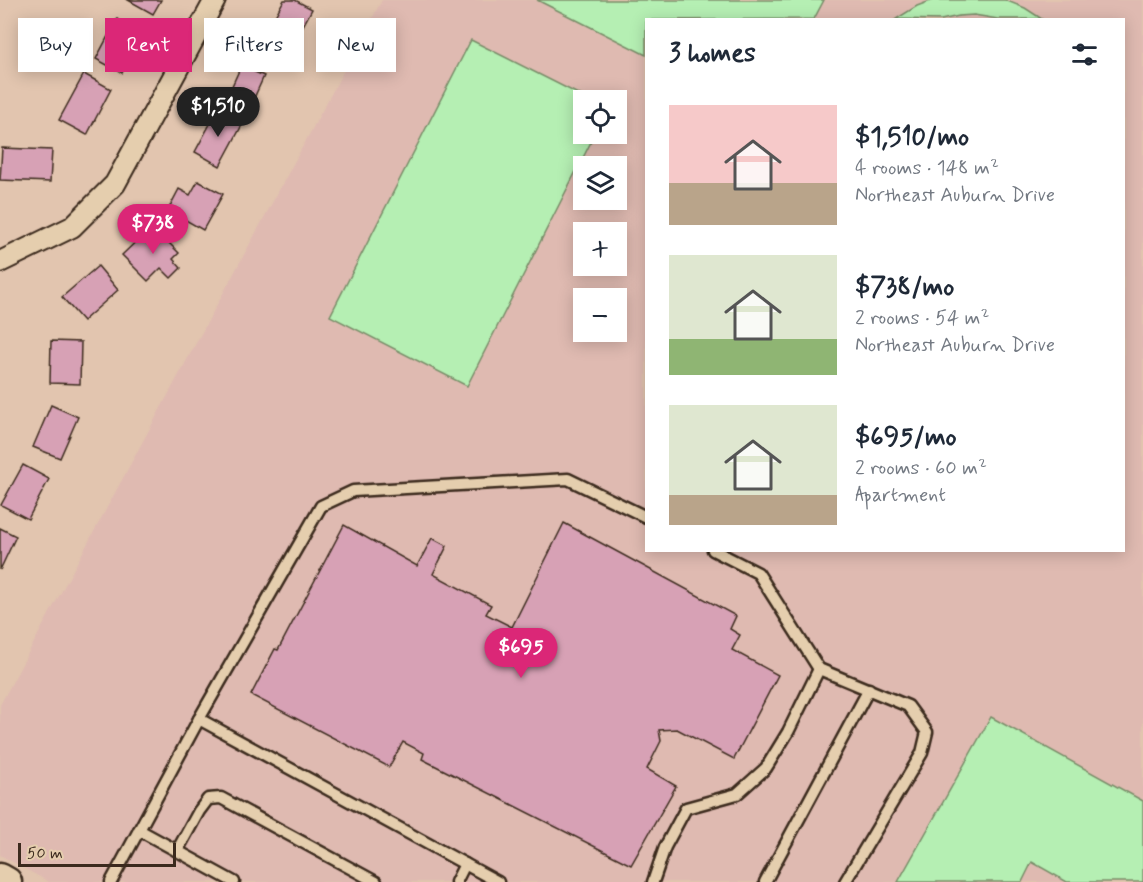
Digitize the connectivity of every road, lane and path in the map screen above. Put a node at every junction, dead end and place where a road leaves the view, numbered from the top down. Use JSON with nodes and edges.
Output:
{"nodes":[{"id":1,"x":215,"y":0,"type":"edge"},
{"id":2,"x":0,"y":262,"type":"edge"},
{"id":3,"x":645,"y":518,"type":"edge"},
{"id":4,"x":717,"y":552,"type":"edge"},
{"id":5,"x":819,"y":669,"type":"junction"},
{"id":6,"x":868,"y":690,"type":"junction"},
{"id":7,"x":198,"y":719,"type":"junction"},
{"id":8,"x":139,"y":830,"type":"junction"},
{"id":9,"x":177,"y":851,"type":"junction"},
{"id":10,"x":465,"y":864,"type":"junction"},
{"id":11,"x":0,"y":878,"type":"edge"},
{"id":12,"x":7,"y":882,"type":"edge"},
{"id":13,"x":111,"y":882,"type":"edge"},
{"id":14,"x":234,"y":882,"type":"edge"},
{"id":15,"x":376,"y":882,"type":"edge"},
{"id":16,"x":456,"y":882,"type":"edge"},
{"id":17,"x":498,"y":882,"type":"edge"},
{"id":18,"x":653,"y":882,"type":"edge"},
{"id":19,"x":765,"y":882,"type":"edge"},
{"id":20,"x":845,"y":882,"type":"edge"}],
"edges":[{"from":1,"to":2,"type":"street"},
{"from":3,"to":7,"type":"lane"},
{"from":4,"to":5,"type":"lane"},
{"from":5,"to":6,"type":"lane"},
{"from":5,"to":18,"type":"lane"},
{"from":6,"to":19,"type":"lane"},
{"from":6,"to":20,"type":"lane"},
{"from":7,"to":8,"type":"lane"},
{"from":7,"to":10,"type":"lane"},
{"from":8,"to":9,"type":"lane"},
{"from":8,"to":13,"type":"lane"},
{"from":9,"to":14,"type":"lane"},
{"from":9,"to":15,"type":"lane"},
{"from":10,"to":16,"type":"lane"},
{"from":10,"to":17,"type":"lane"},
{"from":11,"to":12,"type":"main road"}]}
